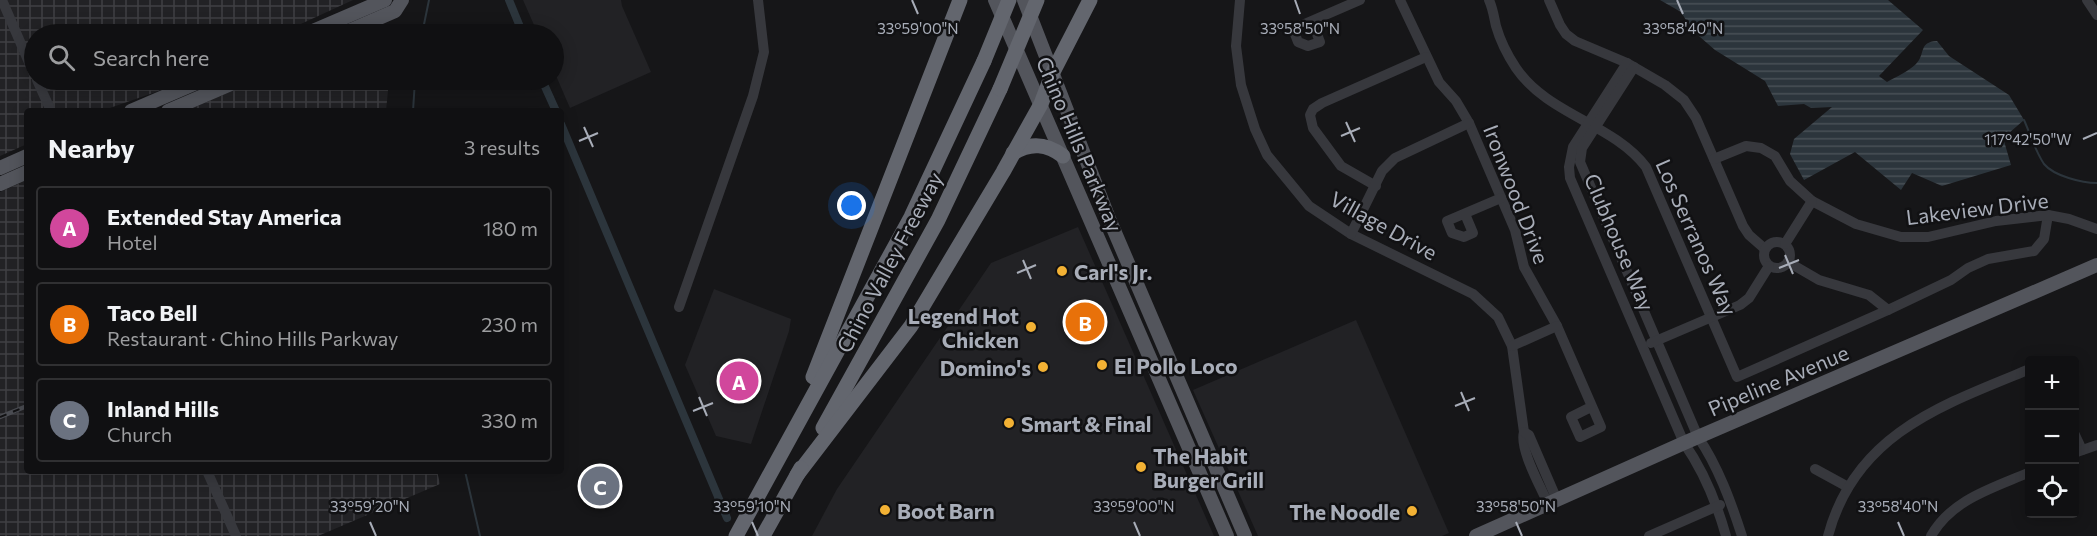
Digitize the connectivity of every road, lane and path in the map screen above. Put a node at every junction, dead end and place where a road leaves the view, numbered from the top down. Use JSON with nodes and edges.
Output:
{"nodes":[{"id":1,"x":2,"y":0,"type":"edge"},
{"id":2,"x":385,"y":0,"type":"edge"},
{"id":3,"x":395,"y":0,"type":"edge"},
{"id":4,"x":402,"y":0,"type":"edge"},
{"id":5,"x":758,"y":0,"type":"edge"},
{"id":6,"x":960,"y":0,"type":"edge"},
{"id":7,"x":995,"y":0,"type":"edge"},
{"id":8,"x":1009,"y":0,"type":"edge"},
{"id":9,"x":1024,"y":0,"type":"edge"},
{"id":10,"x":1037,"y":0,"type":"edge"},
{"id":11,"x":1090,"y":0,"type":"edge"},
{"id":12,"x":1239,"y":0,"type":"edge"},
{"id":13,"x":1360,"y":0,"type":"edge"},
{"id":14,"x":1400,"y":0,"type":"edge"},
{"id":15,"x":1489,"y":0,"type":"edge"},
{"id":16,"x":1549,"y":0,"type":"edge"},
{"id":17,"x":2087,"y":0,"type":"edge"},
{"id":18,"x":2097,"y":15,"type":"edge"},
{"id":19,"x":1312,"y":21,"type":"dead end"},
{"id":20,"x":329,"y":24,"type":"edge"},
{"id":21,"x":365,"y":24,"type":"edge"},
{"id":22,"x":24,"y":51,"type":"edge"},
{"id":23,"x":1426,"y":57,"type":"junction"},
{"id":24,"x":1631,"y":65,"type":"junction"},
{"id":25,"x":1053,"y":72,"type":"junction"},
{"id":26,"x":42,"y":90,"type":"edge"},
{"id":27,"x":180,"y":90,"type":"edge"},
{"id":28,"x":217,"y":90,"type":"edge"},
{"id":29,"x":1041,"y":104,"type":"junction"},
{"id":30,"x":50,"y":108,"type":"edge"},
{"id":31,"x":138,"y":108,"type":"edge"},
{"id":32,"x":175,"y":108,"type":"edge"},
{"id":33,"x":1469,"y":123,"type":"junction"},
{"id":34,"x":1591,"y":125,"type":"junction"},
{"id":35,"x":1013,"y":153,"type":"junction"},
{"id":36,"x":1063,"y":156,"type":"junction"},
{"id":37,"x":24,"y":157,"type":"edge"},
{"id":38,"x":1714,"y":159,"type":"junction"},
{"id":39,"x":0,"y":168,"type":"edge"},
{"id":40,"x":24,"y":173,"type":"edge"},
{"id":41,"x":0,"y":184,"type":"edge"},
{"id":42,"x":1376,"y":186,"type":"junction"},
{"id":43,"x":1501,"y":198,"type":"junction"},
{"id":44,"x":1812,"y":201,"type":"junction"},
{"id":45,"x":1465,"y":214,"type":"dead end"},
{"id":46,"x":2048,"y":215,"type":"junction"},
{"id":47,"x":2097,"y":229,"type":"edge"},
{"id":48,"x":1351,"y":234,"type":"junction"},
{"id":49,"x":1785,"y":244,"type":"junction"},
{"id":50,"x":1765,"y":249,"type":"junction"},
{"id":51,"x":1788,"y":262,"type":"junction"},
{"id":52,"x":2097,"y":265,"type":"edge"},
{"id":53,"x":1769,"y":266,"type":"junction"},
{"id":54,"x":679,"y":307,"type":"dead end"},
{"id":55,"x":1888,"y":310,"type":"junction"},
{"id":56,"x":1713,"y":318,"type":"junction"},
{"id":57,"x":1557,"y":326,"type":"junction"},
{"id":58,"x":1656,"y":341,"type":"junction"},
{"id":59,"x":1512,"y":346,"type":"junction"},
{"id":60,"x":1642,"y":346,"type":"junction"},
{"id":61,"x":2025,"y":371,"type":"edge"},
{"id":62,"x":1591,"y":407,"type":"dead end"},
{"id":63,"x":792,"y":433,"type":"junction"},
{"id":64,"x":1698,"y":437,"type":"junction"},
{"id":65,"x":1684,"y":443,"type":"junction"},
{"id":66,"x":2097,"y":445,"type":"edge"},
{"id":67,"x":2079,"y":452,"type":"edge"},
{"id":68,"x":1815,"y":469,"type":"dead end"},
{"id":69,"x":208,"y":474,"type":"edge"},
{"id":70,"x":2025,"y":474,"type":"edge"},
{"id":71,"x":797,"y":475,"type":"junction"},
{"id":72,"x":1848,"y":486,"type":"junction"},
{"id":73,"x":1729,"y":501,"type":"junction"},
{"id":74,"x":1552,"y":502,"type":"junction"},
{"id":75,"x":1715,"y":507,"type":"junction"},
{"id":76,"x":236,"y":536,"type":"edge"},
{"id":77,"x":736,"y":536,"type":"edge"},
{"id":78,"x":764,"y":536,"type":"edge"},
{"id":79,"x":1227,"y":536,"type":"edge"},
{"id":80,"x":1245,"y":536,"type":"edge"},
{"id":81,"x":1476,"y":536,"type":"edge"},
{"id":82,"x":1649,"y":536,"type":"edge"},
{"id":83,"x":1726,"y":536,"type":"edge"},
{"id":84,"x":1742,"y":536,"type":"edge"},
{"id":85,"x":1828,"y":536,"type":"edge"},
{"id":86,"x":1931,"y":536,"type":"edge"}],
"edges":[{"from":1,"to":22,"type":"street"},
{"from":2,"to":20,"type":"main road"},
{"from":3,"to":4,"type":"main road"},
{"from":4,"to":21,"type":"main road"},
{"from":5,"to":54,"type":"street"},
{"from":6,"to":63,"type":"highway"},
{"from":7,"to":29,"type":"main road","name":"Chino Hills Parkway"},
{"from":8,"to":63,"type":"highway","name":"Chino Valley Freeway","bridge":true},
{"from":9,"to":25,"type":"main road","name":"Chino Hills Parkway"},
{"from":10,"to":71,"type":"highway","name":"Chino Valley Freeway","bridge":true},
{"from":11,"to":25,"type":"highway"},
{"from":12,"to":48,"type":"street","name":"Village Drive"},
{"from":13,"to":19,"type":"street"},
{"from":14,"to":23,"type":"street","name":"Ironwood Drive"},
{"from":15,"to":34,"type":"street","name":"Los Serranos Way"},
{"from":16,"to":24,"type":"street"},
{"from":17,"to":18,"type":"street"},
{"from":23,"to":33,"type":"street","name":"Ironwood Drive"},
{"from":23,"to":42,"type":"street"},
{"from":24,"to":34,"type":"street","name":"Clubhouse Way"},
{"from":24,"to":38,"type":"street"},
{"from":25,"to":29,"type":"highway"},
{"from":25,"to":80,"type":"main road","name":"Chino Hills Parkway"},
{"from":26,"to":30,"type":"street"},
{"from":27,"to":31,"type":"main road"},
{"from":28,"to":32,"type":"main road"},
{"from":29,"to":35,"type":"highway"},
{"from":29,"to":36,"type":"main road","name":"Chino Hills Parkway"},
{"from":33,"to":42,"type":"street"},
{"from":33,"to":43,"type":"street","name":"Ironwood Drive"},
{"from":34,"to":56,"type":"street","name":"Los Serranos Way"},
{"from":34,"to":58,"type":"street","name":"Clubhouse Way"},
{"from":34,"to":60,"type":"street","name":"Clubhouse Way"},
{"from":35,"to":36,"type":"highway"},
{"from":35,"to":71,"type":"highway"},
{"from":36,"to":79,"type":"main road","name":"Chino Hills Parkway"},
{"from":37,"to":39,"type":"main road"},
{"from":38,"to":44,"type":"street","name":"Lakeview Drive"},
{"from":38,"to":50,"type":"street"},
{"from":40,"to":41,"type":"main road"},
{"from":42,"to":48,"type":"street"},
{"from":43,"to":45,"type":"street"},
{"from":43,"to":57,"type":"street","name":"Ironwood Drive"},
{"from":44,"to":46,"type":"street","name":"Lakeview Drive"},
{"from":44,"to":49,"type":"street"},
{"from":46,"to":47,"type":"street","name":"Lakeview Drive"},
{"from":46,"to":55,"type":"street"},
{"from":48,"to":59,"type":"street","name":"Village Drive"},
{"from":49,"to":50,"type":"street"},
{"from":49,"to":51,"type":"street"},
{"from":50,"to":53,"type":"street"},
{"from":51,"to":53,"type":"street"},
{"from":51,"to":55,"type":"street"},
{"from":52,"to":64,"type":"main road","name":"Pipeline Avenue"},
{"from":53,"to":56,"type":"street"},
{"from":55,"to":56,"type":"street","name":"Los Serranos Way"},
{"from":56,"to":58,"type":"street"},
{"from":57,"to":59,"type":"street"},
{"from":57,"to":62,"type":"street","name":"Ironwood Drive"},
{"from":58,"to":60,"type":"street"},
{"from":58,"to":64,"type":"street","name":"Clubhouse Way"},
{"from":59,"to":74,"type":"street","name":"Village Drive"},
{"from":60,"to":65,"type":"street","name":"Clubhouse Way"},
{"from":61,"to":72,"type":"street"},
{"from":63,"to":77,"type":"highway","name":"Chino Valley Freeway"},
{"from":64,"to":65,"type":"main road","name":"Pipeline Avenue"},
{"from":64,"to":73,"type":"street","name":"Clubhouse Way"},
{"from":65,"to":74,"type":"main road","name":"Pipeline Avenue"},
{"from":65,"to":75,"type":"street","name":"Clubhouse Way"},
{"from":66,"to":67,"type":"street"},
{"from":68,"to":72,"type":"street"},
{"from":69,"to":76,"type":"street"},
{"from":70,"to":86,"type":"street"},
{"from":71,"to":78,"type":"highway","name":"Chino Valley Freeway"},
{"from":72,"to":85,"type":"street"},
{"from":73,"to":75,"type":"street"},
{"from":73,"to":84,"type":"street","name":"Clubhouse Way"},
{"from":74,"to":81,"type":"main road","name":"Pipeline Avenue"},
{"from":75,"to":82,"type":"street"},
{"from":75,"to":83,"type":"street","name":"Clubhouse Way"}]}
